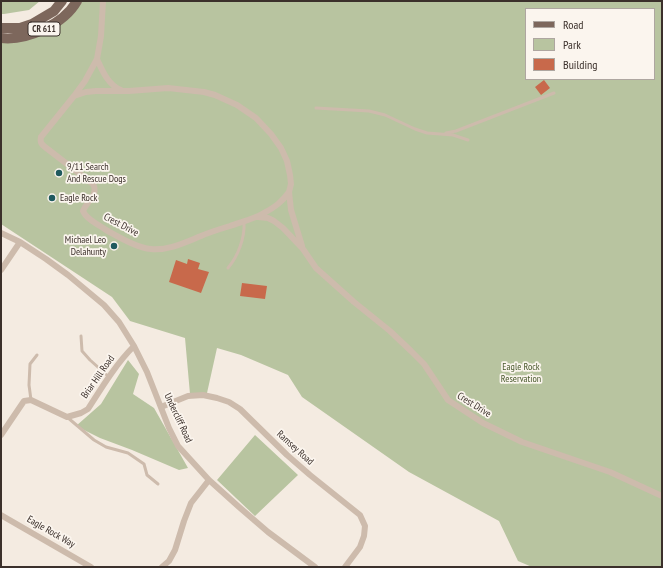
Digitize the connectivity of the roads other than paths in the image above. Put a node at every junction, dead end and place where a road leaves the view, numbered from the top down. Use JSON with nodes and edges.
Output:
{"nodes":[{"id":1,"x":62,"y":1,"type":"edge"},
{"id":2,"x":77,"y":1,"type":"edge"},
{"id":3,"x":103,"y":1,"type":"edge"},
{"id":4,"x":1,"y":28,"type":"edge"},
{"id":5,"x":1,"y":38,"type":"edge"},
{"id":6,"x":97,"y":59,"type":"junction"},
{"id":7,"x":123,"y":90,"type":"junction"},
{"id":8,"x":554,"y":93,"type":"dead end"},
{"id":9,"x":74,"y":96,"type":"junction"},
{"id":10,"x":316,"y":108,"type":"dead end"},
{"id":11,"x":443,"y":134,"type":"junction"},
{"id":12,"x":468,"y":140,"type":"dead end"},
{"id":13,"x":289,"y":192,"type":"junction"},
{"id":14,"x":258,"y":217,"type":"junction"},
{"id":15,"x":244,"y":221,"type":"junction"},
{"id":16,"x":1,"y":233,"type":"edge"},
{"id":17,"x":20,"y":242,"type":"junction"},
{"id":18,"x":303,"y":249,"type":"junction"},
{"id":19,"x":228,"y":268,"type":"dead end"},
{"id":20,"x":1,"y":270,"type":"edge"},
{"id":21,"x":81,"y":336,"type":"dead end"},
{"id":22,"x":134,"y":346,"type":"junction"},
{"id":23,"x":37,"y":355,"type":"dead end"},
{"id":24,"x":109,"y":377,"type":"junction"},
{"id":25,"x":30,"y":400,"type":"junction"},
{"id":26,"x":161,"y":407,"type":"junction"},
{"id":27,"x":67,"y":417,"type":"junction"},
{"id":28,"x":1,"y":436,"type":"edge"},
{"id":29,"x":209,"y":480,"type":"junction"},
{"id":30,"x":158,"y":484,"type":"dead end"},
{"id":31,"x":662,"y":496,"type":"edge"},
{"id":32,"x":1,"y":514,"type":"edge"},
{"id":33,"x":91,"y":567,"type":"edge"},
{"id":34,"x":162,"y":567,"type":"edge"},
{"id":35,"x":314,"y":567,"type":"edge"},
{"id":36,"x":345,"y":567,"type":"edge"}],
"edges":[{"from":1,"to":4,"type":"main road","number":"CR 611"},
{"from":2,"to":5,"type":"main road","number":"CR 611"},
{"from":3,"to":6,"type":"street","name":"Crest Drive"},
{"from":6,"to":7,"type":"street"},
{"from":6,"to":9,"type":"street","name":"Crest Drive"},
{"from":7,"to":9,"type":"street","name":"Crest Drive"},
{"from":7,"to":13,"type":"street","name":"Crest Drive"},
{"from":8,"to":11,"type":"lane"},
{"from":9,"to":15,"type":"street","name":"Crest Drive"},
{"from":10,"to":11,"type":"lane"},
{"from":11,"to":12,"type":"lane"},
{"from":13,"to":14,"type":"street","name":"Crest Drive"},
{"from":13,"to":18,"type":"street","name":"Crest Drive"},
{"from":14,"to":15,"type":"street","name":"Crest Drive"},
{"from":14,"to":18,"type":"street","name":"Crest Drive"},
{"from":15,"to":19,"type":"lane"},
{"from":16,"to":17,"type":"street","name":"Undercliff Road"},
{"from":17,"to":20,"type":"street"},
{"from":17,"to":22,"type":"street","name":"Undercliff Road"},
{"from":18,"to":31,"type":"street","name":"Crest Drive"},
{"from":21,"to":24,"type":"lane"},
{"from":22,"to":24,"type":"street","name":"Briar Hill Road"},
{"from":22,"to":26,"type":"street","name":"Undercliff Road"},
{"from":23,"to":25,"type":"lane"},
{"from":24,"to":27,"type":"street","name":"Briar Hill Road"},
{"from":25,"to":27,"type":"street"},
{"from":25,"to":28,"type":"street"},
{"from":26,"to":29,"type":"street","name":"Undercliff Road"},
{"from":26,"to":36,"type":"street","name":"Ramsey Road"},
{"from":27,"to":30,"type":"lane"},
{"from":29,"to":34,"type":"street"},
{"from":29,"to":35,"type":"street","name":"Undercliff Road"},
{"from":32,"to":33,"type":"street","name":"Eagle Rock Way"}]}
